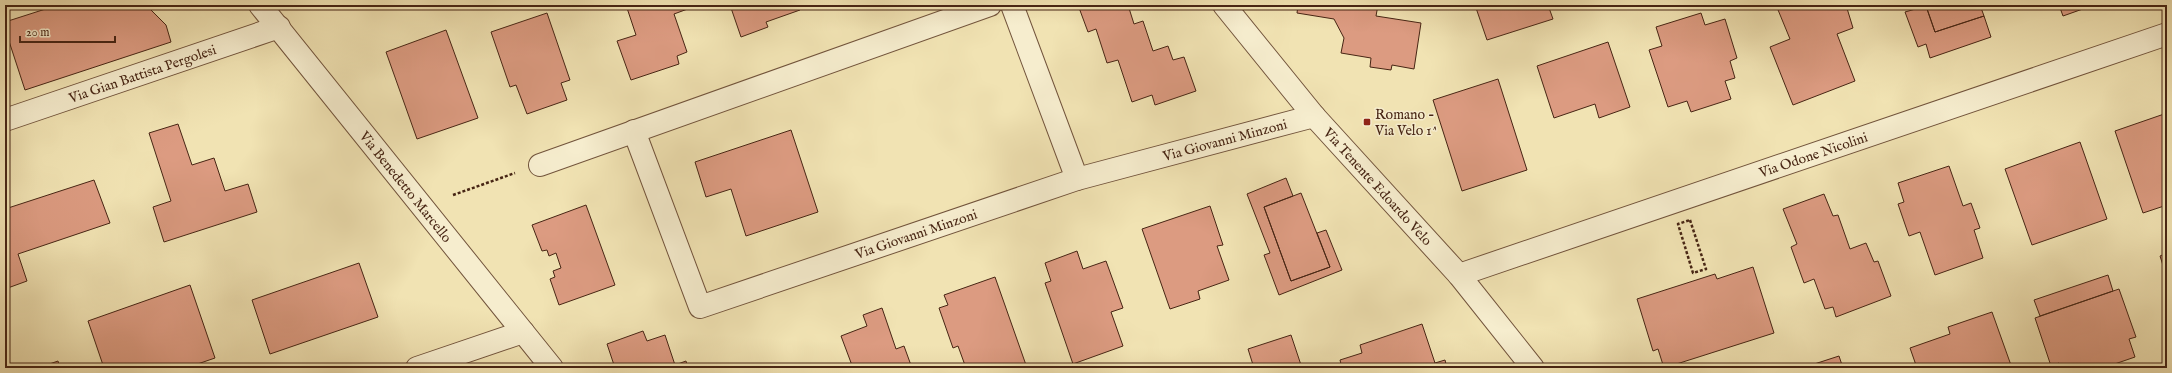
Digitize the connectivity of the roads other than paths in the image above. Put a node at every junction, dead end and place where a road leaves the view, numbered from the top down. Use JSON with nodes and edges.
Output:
{"nodes":[{"id":1,"x":260,"y":5,"type":"edge"},
{"id":2,"x":990,"y":5,"type":"edge"},
{"id":3,"x":1012,"y":5,"type":"edge"},
{"id":4,"x":1224,"y":5,"type":"edge"},
{"id":5,"x":279,"y":28,"type":"junction"},
{"id":6,"x":2167,"y":34,"type":"edge"},
{"id":7,"x":1314,"y":116,"type":"junction"},
{"id":8,"x":5,"y":120,"type":"edge"},
{"id":9,"x":634,"y":132,"type":"junction"},
{"id":10,"x":540,"y":165,"type":"road end"},
{"id":11,"x":1077,"y":179,"type":"junction"},
{"id":12,"x":1459,"y":275,"type":"junction"},
{"id":13,"x":523,"y":332,"type":"junction"},
{"id":14,"x":416,"y":368,"type":"edge"},
{"id":15,"x":552,"y":368,"type":"edge"},
{"id":16,"x":1533,"y":368,"type":"edge"}],
"edges":[{"from":1,"to":5,"type":"street","name":"Via Benedetto Marcello"},
{"from":2,"to":9,"type":"street"},
{"from":3,"to":11,"type":"street"},
{"from":4,"to":7,"type":"street","name":"Via Tenente Edoardo Velo"},
{"from":5,"to":8,"type":"street","name":"Via Gian Battista Pergolesi"},
{"from":5,"to":13,"type":"street","name":"Via Benedetto Marcello"},
{"from":6,"to":12,"type":"street","name":"Via Odone Nicolini"},
{"from":7,"to":11,"type":"street","name":"Via Giovanni Minzoni"},
{"from":7,"to":12,"type":"street","name":"Via Tenente Edoardo Velo"},
{"from":9,"to":10,"type":"street"},
{"from":9,"to":11,"type":"street","name":"Via Giovanni Minzoni"},
{"from":12,"to":16,"type":"street","name":"Via Tenente Edoardo Velo"},
{"from":13,"to":14,"type":"street"},
{"from":13,"to":15,"type":"street","name":"Via Benedetto Marcello"}]}
